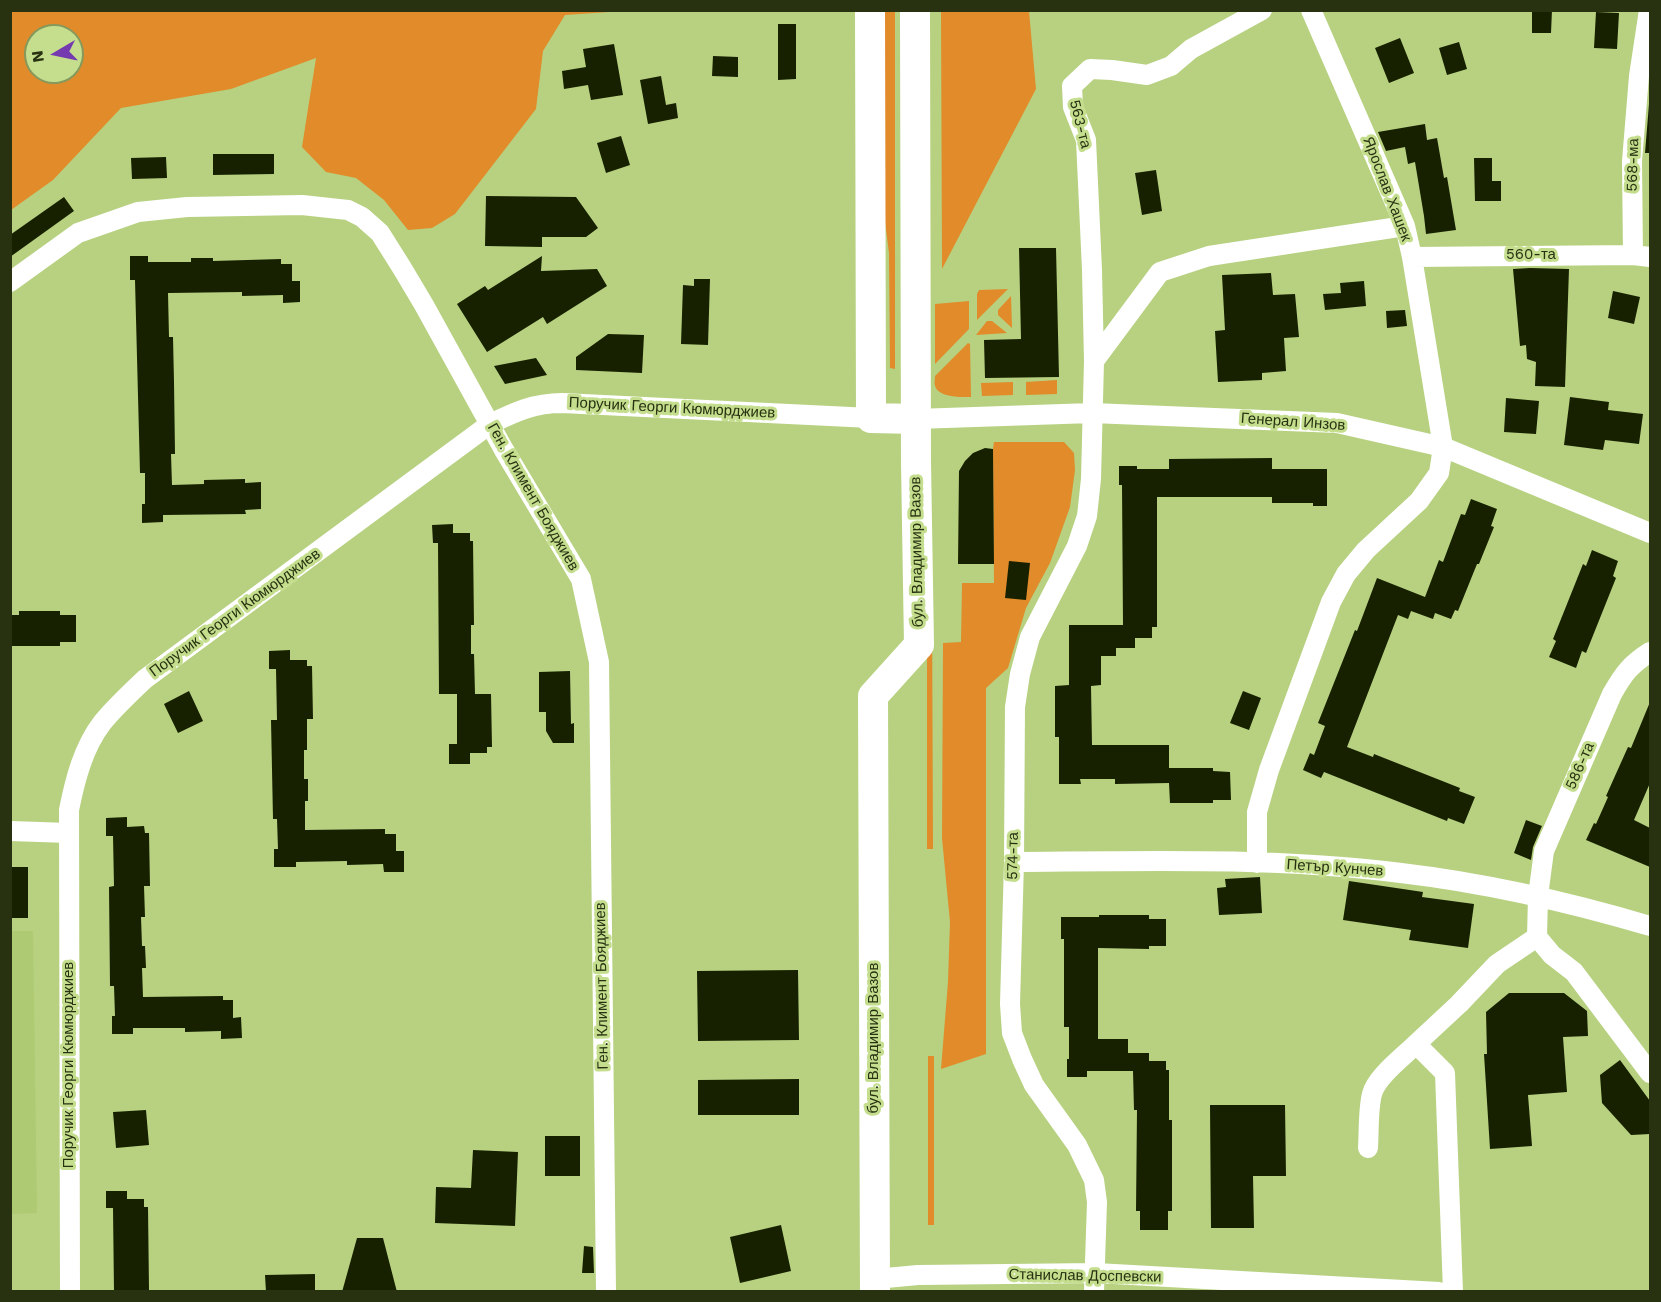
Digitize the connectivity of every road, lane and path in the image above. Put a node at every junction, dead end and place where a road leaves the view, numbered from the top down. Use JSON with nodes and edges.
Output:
{"nodes":[{"id":1,"x":870,"y":10,"type":"edge"},
{"id":2,"x":915,"y":10,"type":"edge"},
{"id":3,"x":1262,"y":10,"type":"edge"},
{"id":4,"x":1311,"y":10,"type":"edge"},
{"id":5,"x":1649,"y":10,"type":"edge"},
{"id":6,"x":1405,"y":226,"type":"junction"},
{"id":7,"x":1642,"y":256,"type":"edge"},
{"id":8,"x":1412,"y":257,"type":"junction"},
{"id":9,"x":10,"y":282,"type":"edge"},
{"id":10,"x":1094,"y":361,"type":"junction"},
{"id":11,"x":1092,"y":413,"type":"junction"},
{"id":12,"x":872,"y":418,"type":"junction"},
{"id":13,"x":916,"y":419,"type":"junction"},
{"id":14,"x":490,"y":424,"type":"junction"},
{"id":15,"x":1443,"y":447,"type":"junction"},
{"id":16,"x":1650,"y":533,"type":"edge"},
{"id":17,"x":1650,"y":652,"type":"edge"},
{"id":18,"x":10,"y":831,"type":"edge"},
{"id":19,"x":69,"y":833,"type":"junction"},
{"id":20,"x":1014,"y":862,"type":"junction"},
{"id":21,"x":1257,"y":862,"type":"junction"},
{"id":22,"x":1538,"y":896,"type":"junction"},
{"id":23,"x":1650,"y":926,"type":"edge"},
{"id":24,"x":1537,"y":937,"type":"junction"},
{"id":25,"x":1416,"y":1044,"type":"junction"},
{"id":26,"x":1650,"y":1073,"type":"edge"},
{"id":27,"x":1368,"y":1148,"type":"dead end"},
{"id":28,"x":1095,"y":1282,"type":"edge"},
{"id":29,"x":875,"y":1285,"type":"edge"},
{"id":30,"x":70,"y":1292,"type":"edge"},
{"id":31,"x":606,"y":1292,"type":"edge"},
{"id":32,"x":1439,"y":1292,"type":"edge"},
{"id":33,"x":1453,"y":1292,"type":"edge"}],
"edges":[{"from":1,"to":12,"type":"main road"},
{"from":2,"to":13,"type":"main road","name":"бул. Владимир Вазов"},
{"from":3,"to":10,"type":"street","name":"563-та"},
{"from":4,"to":6,"type":"street","name":"Ярослав Хашек"},
{"from":5,"to":7,"type":"street","name":"568-ма"},
{"from":6,"to":8,"type":"street","name":"Ярослав Хашек"},
{"from":6,"to":10,"type":"street"},
{"from":7,"to":8,"type":"street","name":"560-та"},
{"from":8,"to":15,"type":"street","name":"Ярослав Хашек"},
{"from":9,"to":14,"type":"street","name":"Ген. Климент Бояджиев"},
{"from":10,"to":11,"type":"street","name":"563-та"},
{"from":11,"to":13,"type":"street","name":"Генерал Инзов"},
{"from":11,"to":15,"type":"street","name":"Генерал Инзов"},
{"from":11,"to":20,"type":"street","name":"574-та"},
{"from":12,"to":13,"type":"main road","name":"Поручик Георги Кюмюрджиев"},
{"from":12,"to":14,"type":"street","name":"Поручик Георги Кюмюрджиев"},
{"from":13,"to":29,"type":"main road","name":"бул. Владимир Вазов"},
{"from":14,"to":19,"type":"street","name":"Поручик Георги Кюмюрджиев"},
{"from":14,"to":31,"type":"street","name":"Ген. Климент Бояджиев"},
{"from":15,"to":16,"type":"street","name":"Генерал Инзов"},
{"from":15,"to":21,"type":"street"},
{"from":17,"to":22,"type":"street","name":"586-та"},
{"from":18,"to":19,"type":"street"},
{"from":19,"to":30,"type":"street","name":"Поручик Георги Кюмюрджиев"},
{"from":20,"to":21,"type":"street","name":"Петър Кунчев"},
{"from":20,"to":28,"type":"street","name":"574-та"},
{"from":21,"to":22,"type":"street","name":"Петър Кунчев"},
{"from":22,"to":23,"type":"street","name":"Петър Кунчев"},
{"from":22,"to":24,"type":"street","name":"586-та"},
{"from":24,"to":25,"type":"street"},
{"from":24,"to":26,"type":"street"},
{"from":25,"to":27,"type":"street"},
{"from":25,"to":33,"type":"street"},
{"from":28,"to":29,"type":"street","name":"Станислав Доспевски"},
{"from":28,"to":32,"type":"street","name":"Станислав Доспевски"}]}
